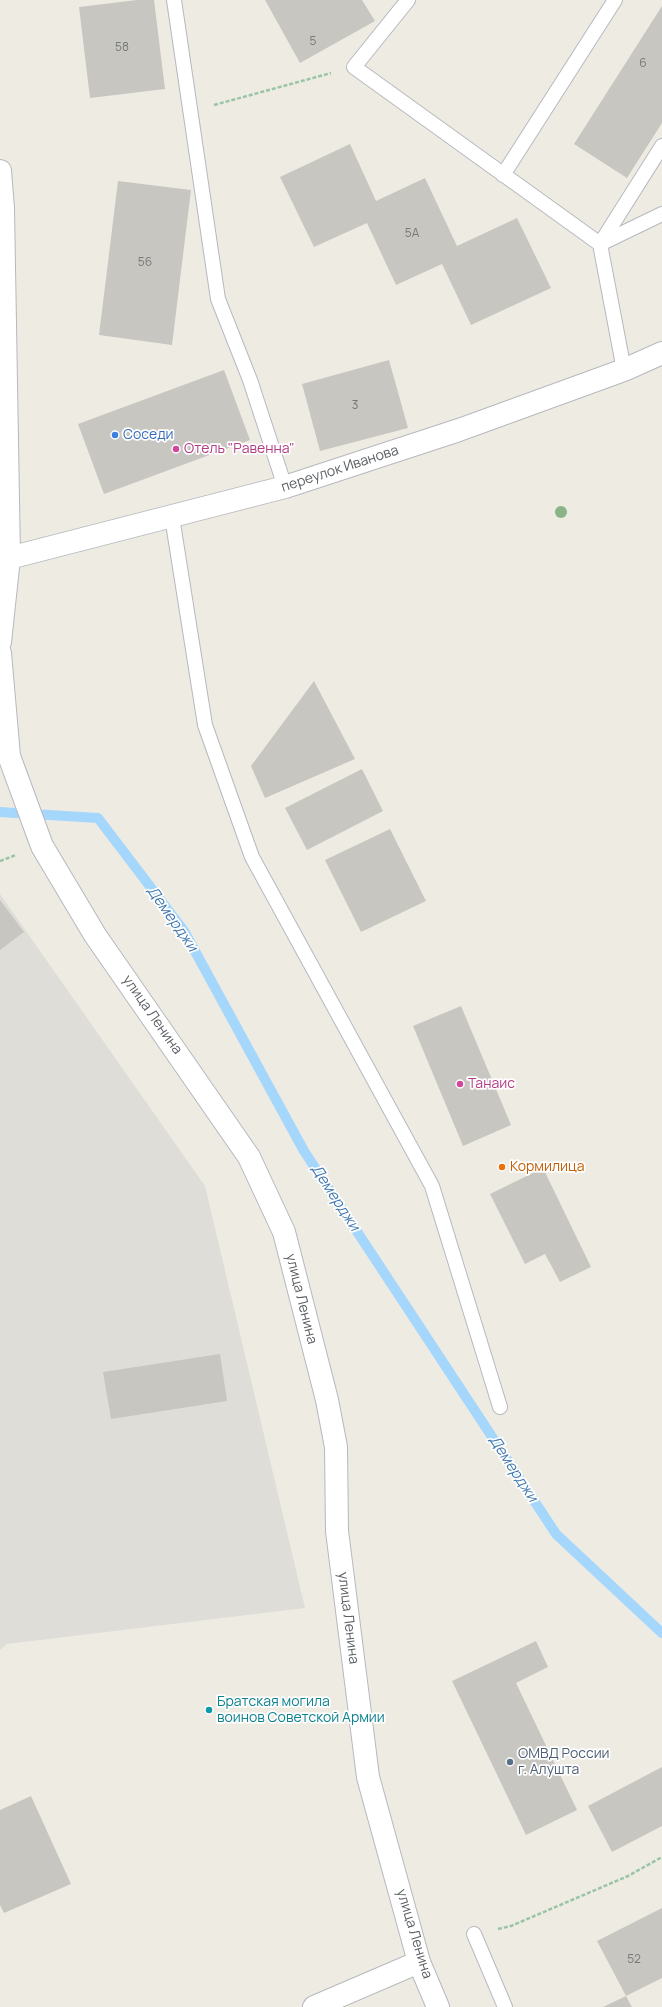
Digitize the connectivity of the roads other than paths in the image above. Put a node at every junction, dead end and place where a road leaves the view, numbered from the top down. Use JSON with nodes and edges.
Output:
{"nodes":[{"id":1,"x":174,"y":0,"type":"edge"},
{"id":2,"x":408,"y":0,"type":"edge"},
{"id":3,"x":615,"y":0,"type":"edge"},
{"id":4,"x":662,"y":146,"type":"edge"},
{"id":5,"x":0,"y":171,"type":"edge"},
{"id":6,"x":503,"y":175,"type":"junction"},
{"id":7,"x":662,"y":214,"type":"edge"},
{"id":8,"x":600,"y":244,"type":"junction"},
{"id":9,"x":662,"y":353,"type":"edge"},
{"id":10,"x":624,"y":370,"type":"junction"},
{"id":11,"x":285,"y":487,"type":"junction"},
{"id":12,"x":172,"y":516,"type":"junction"},
{"id":13,"x":9,"y":558,"type":"junction"},
{"id":14,"x":0,"y":642,"type":"edge"},
{"id":15,"x":0,"y":653,"type":"edge"},
{"id":16,"x":500,"y":1407,"type":"dead end"},
{"id":17,"x":474,"y":1934,"type":"road end"},
{"id":18,"x":419,"y":1962,"type":"junction"},
{"id":19,"x":314,"y":2007,"type":"edge"},
{"id":20,"x":438,"y":2007,"type":"edge"},
{"id":21,"x":505,"y":2007,"type":"edge"}],
"edges":[{"from":1,"to":11,"type":"lane"},
{"from":2,"to":6,"type":"lane"},
{"from":3,"to":6,"type":"lane"},
{"from":4,"to":8,"type":"lane"},
{"from":5,"to":13,"type":"main road"},
{"from":6,"to":8,"type":"lane"},
{"from":7,"to":8,"type":"lane"},
{"from":8,"to":10,"type":"lane"},
{"from":9,"to":10,"type":"main road","name":"переулок Иванова"},
{"from":10,"to":11,"type":"main road","name":"переулок Иванова"},
{"from":11,"to":12,"type":"main road","name":"переулок Иванова"},
{"from":12,"to":13,"type":"main road","name":"переулок Иванова"},
{"from":12,"to":16,"type":"lane"},
{"from":13,"to":14,"type":"main road"},
{"from":15,"to":18,"type":"main road","name":"улица Ленина"},
{"from":17,"to":21,"type":"lane"},
{"from":18,"to":19,"type":"main road"},
{"from":18,"to":20,"type":"main road","name":"улица Ленина"}]}
